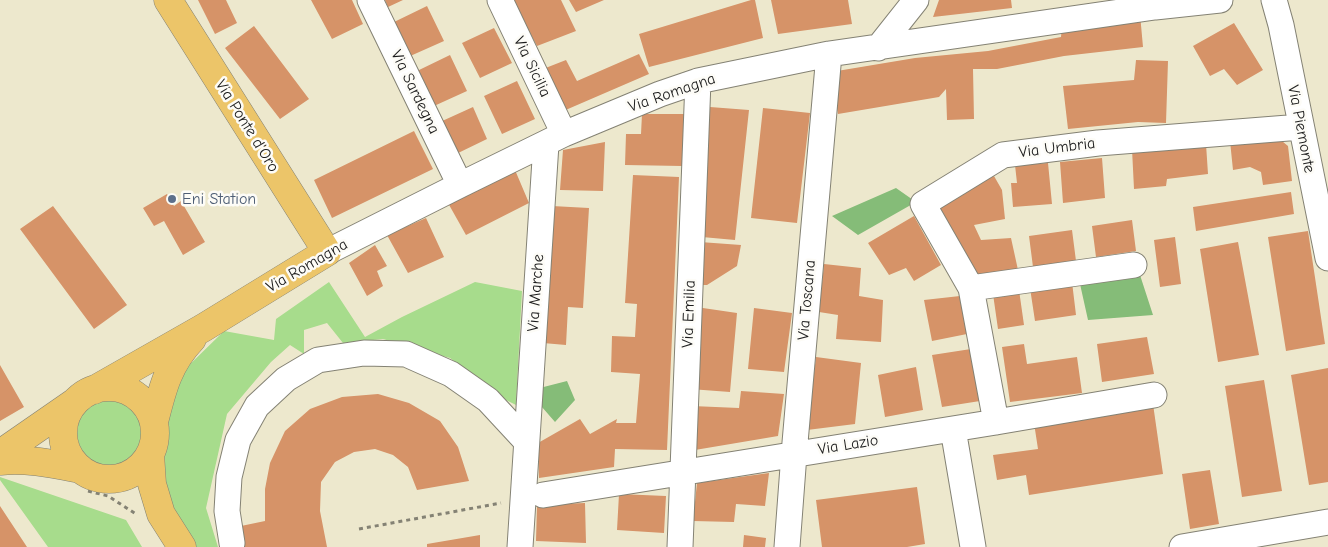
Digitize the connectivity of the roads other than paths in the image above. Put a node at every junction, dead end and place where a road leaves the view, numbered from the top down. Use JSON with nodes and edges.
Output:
{"nodes":[{"id":1,"x":168,"y":0,"type":"edge"},
{"id":2,"x":370,"y":0,"type":"edge"},
{"id":3,"x":500,"y":0,"type":"edge"},
{"id":4,"x":916,"y":0,"type":"edge"},
{"id":5,"x":1220,"y":0,"type":"edge"},
{"id":6,"x":1274,"y":0,"type":"edge"},
{"id":7,"x":878,"y":48,"type":"junction"},
{"id":8,"x":829,"y":54,"type":"junction"},
{"id":9,"x":698,"y":81,"type":"junction"},
{"id":10,"x":1301,"y":127,"type":"junction"},
{"id":11,"x":555,"y":139,"type":"junction"},
{"id":12,"x":460,"y":185,"type":"junction"},
{"id":13,"x":327,"y":252,"type":"junction"},
{"id":14,"x":1328,"y":258,"type":"edge"},
{"id":15,"x":1134,"y":265,"type":"dead end"},
{"id":16,"x":970,"y":288,"type":"junction"},
{"id":17,"x":203,"y":328,"type":"junction"},
{"id":18,"x":85,"y":395,"type":"junction"},
{"id":19,"x":1154,"y":395,"type":"dead end"},
{"id":20,"x":154,"y":422,"type":"junction"},
{"id":21,"x":996,"y":422,"type":"junction"},
{"id":22,"x":953,"y":429,"type":"junction"},
{"id":23,"x":526,"y":441,"type":"junction"},
{"id":24,"x":0,"y":454,"type":"edge"},
{"id":25,"x":150,"y":454,"type":"junction"},
{"id":26,"x":794,"y":454,"type":"junction"},
{"id":27,"x":0,"y":461,"type":"edge"},
{"id":28,"x":683,"y":471,"type":"junction"},
{"id":29,"x":80,"y":479,"type":"junction"},
{"id":30,"x":108,"y":479,"type":"junction"},
{"id":31,"x":533,"y":497,"type":"junction"},
{"id":32,"x":150,"y":516,"type":"junction"},
{"id":33,"x":1328,"y":522,"type":"edge"},
{"id":34,"x":232,"y":543,"type":"dead end"},
{"id":35,"x":182,"y":547,"type":"edge"},
{"id":36,"x":520,"y":547,"type":"edge"},
{"id":37,"x":680,"y":547,"type":"edge"},
{"id":38,"x":787,"y":547,"type":"edge"},
{"id":39,"x":973,"y":547,"type":"edge"},
{"id":40,"x":1188,"y":547,"type":"edge"}],
"edges":[{"from":1,"to":13,"type":"main road","name":"Via Ponte d'Oro"},
{"from":2,"to":12,"type":"street","name":"Via Sardegna"},
{"from":3,"to":11,"type":"street","name":"Via Sicilia"},
{"from":4,"to":7,"type":"street"},
{"from":5,"to":7,"type":"street","name":"Via Romagna"},
{"from":6,"to":10,"type":"street","name":"Via Piemonte"},
{"from":7,"to":8,"type":"street","name":"Via Romagna"},
{"from":8,"to":9,"type":"street","name":"Via Romagna"},
{"from":8,"to":26,"type":"street","name":"Via Toscana"},
{"from":9,"to":11,"type":"street","name":"Via Romagna"},
{"from":9,"to":28,"type":"street","name":"Via Emilia"},
{"from":10,"to":14,"type":"street","name":"Via Piemonte"},
{"from":10,"to":16,"type":"street","name":"Via Umbria"},
{"from":11,"to":12,"type":"street","name":"Via Romagna"},
{"from":11,"to":23,"type":"street","name":"Via Marche"},
{"from":12,"to":13,"type":"street","name":"Via Romagna"},
{"from":13,"to":17,"type":"main road","name":"Via Romagna"},
{"from":15,"to":16,"type":"street"},
{"from":16,"to":21,"type":"street","name":"Via Umbria"},
{"from":17,"to":18,"type":"main road","name":"Via Romagna"},
{"from":17,"to":20,"type":"main road","name":"Via Romagna"},
{"from":18,"to":20,"type":"main road"},
{"from":18,"to":24,"type":"main road","name":"Via Romagna"},
{"from":18,"to":29,"type":"main road"},
{"from":19,"to":21,"type":"street","name":"Via Lazio"},
{"from":20,"to":25,"type":"main road"},
{"from":21,"to":22,"type":"street","name":"Via Lazio"},
{"from":22,"to":26,"type":"street","name":"Via Lazio"},
{"from":22,"to":39,"type":"street"},
{"from":23,"to":31,"type":"street","name":"Via Marche"},
{"from":23,"to":34,"type":"street"},
{"from":25,"to":30,"type":"main road"},
{"from":25,"to":32,"type":"main road"},
{"from":26,"to":28,"type":"street","name":"Via Lazio"},
{"from":26,"to":38,"type":"street","name":"Via Toscana"},
{"from":27,"to":29,"type":"main road"},
{"from":28,"to":31,"type":"street","name":"Via Lazio"},
{"from":28,"to":37,"type":"street","name":"Via Emilia"},
{"from":29,"to":30,"type":"main road"},
{"from":30,"to":32,"type":"main road"},
{"from":31,"to":36,"type":"street","name":"Via Marche"},
{"from":32,"to":35,"type":"main road"},
{"from":33,"to":40,"type":"street"}]}
